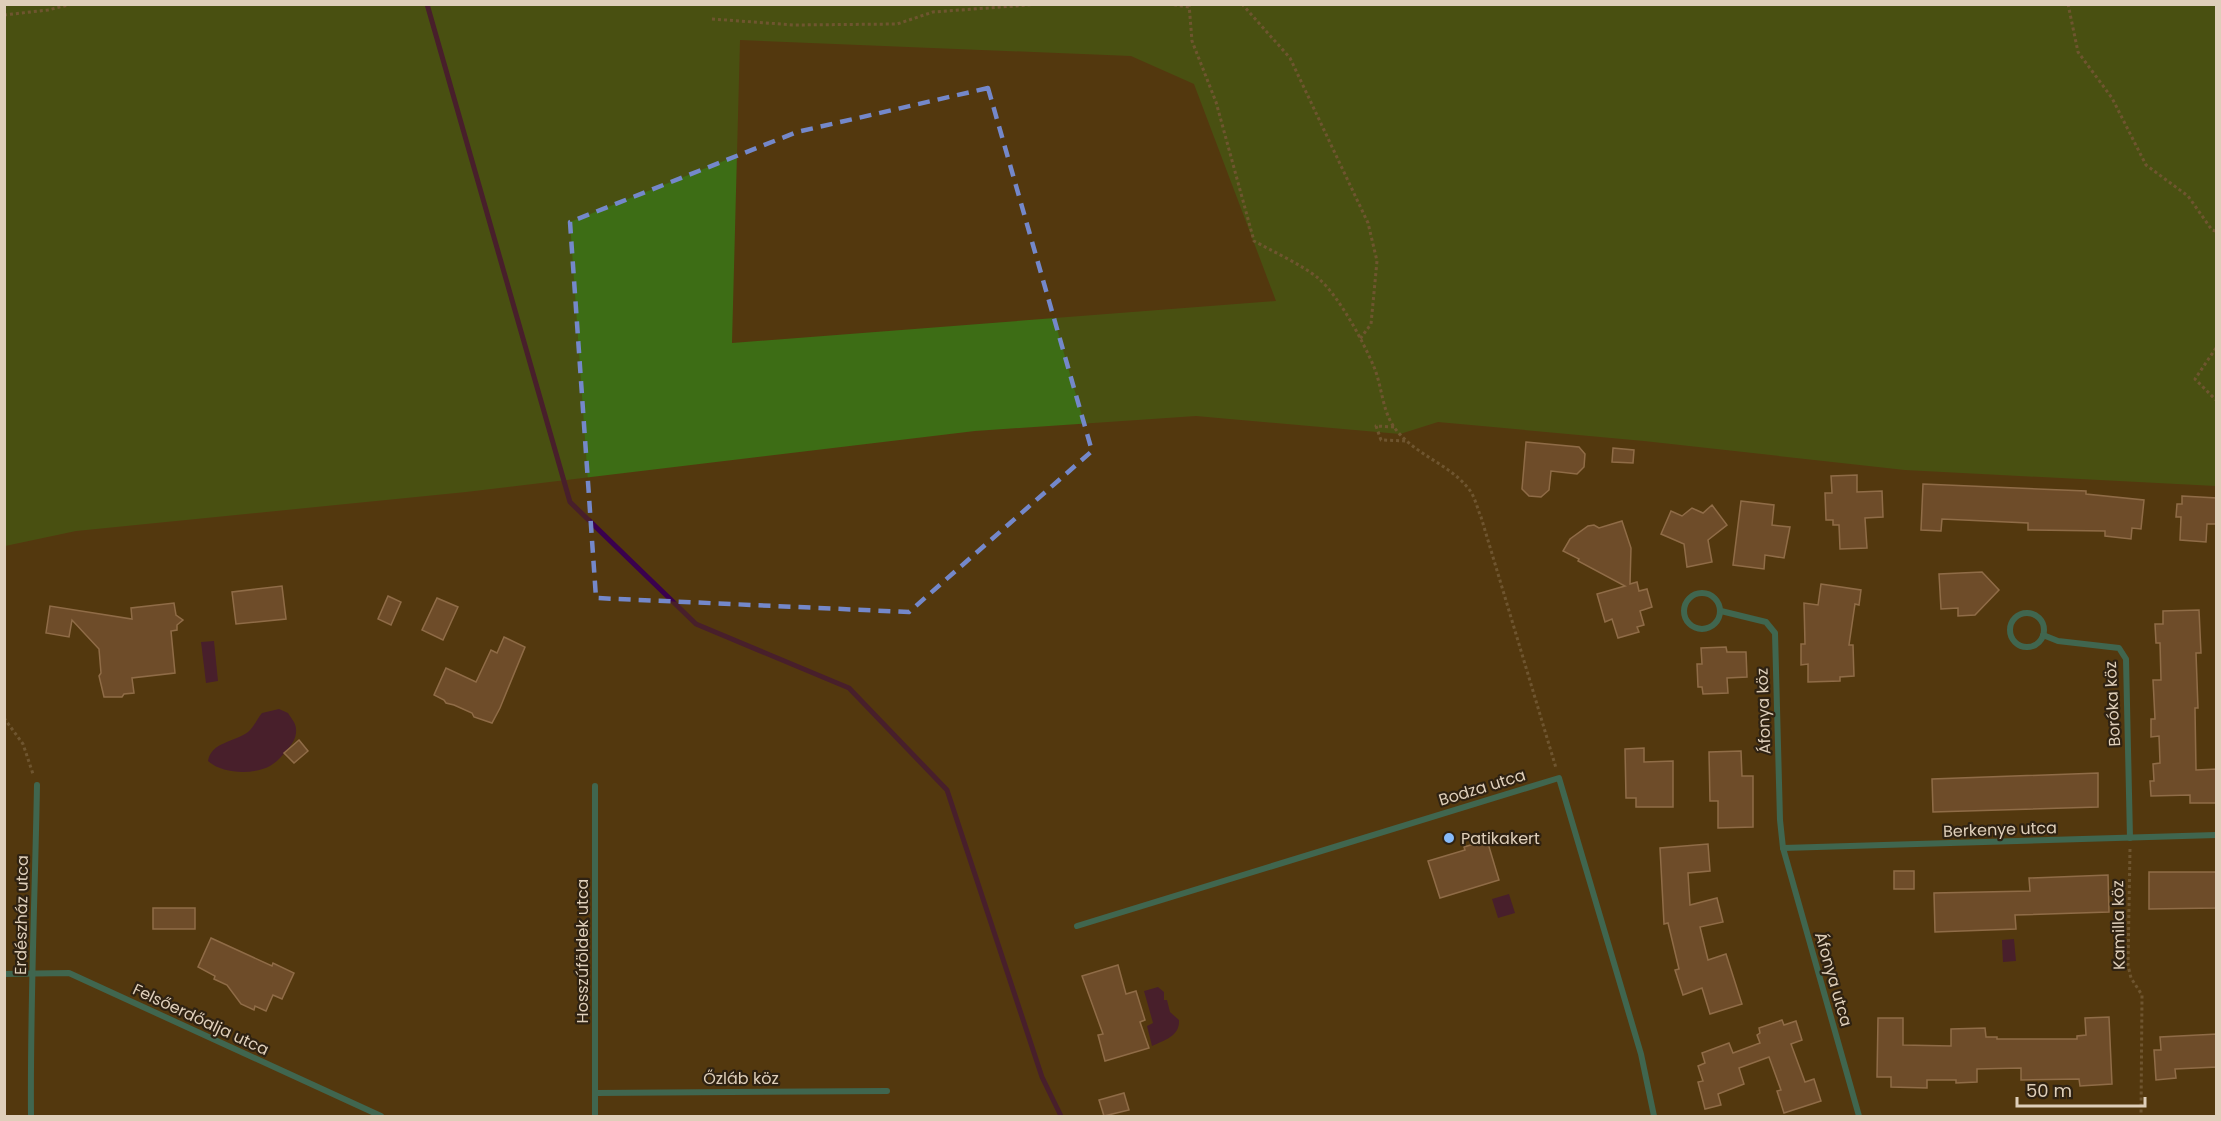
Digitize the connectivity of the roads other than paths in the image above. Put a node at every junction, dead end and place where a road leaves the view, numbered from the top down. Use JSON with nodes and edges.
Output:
{"nodes":[{"id":1,"x":1721,"y":611,"type":"junction"},
{"id":2,"x":2043,"y":635,"type":"junction"},
{"id":3,"x":37,"y":785,"type":"road end"},
{"id":4,"x":595,"y":786,"type":"dead end"},
{"id":5,"x":2217,"y":835,"type":"edge"},
{"id":6,"x":2130,"y":838,"type":"junction"},
{"id":7,"x":1783,"y":848,"type":"junction"},
{"id":8,"x":1077,"y":926,"type":"dead end"},
{"id":9,"x":4,"y":974,"type":"edge"},
{"id":10,"x":34,"y":974,"type":"junction"},
{"id":11,"x":887,"y":1091,"type":"dead end"},
{"id":12,"x":596,"y":1093,"type":"junction"},
{"id":13,"x":31,"y":1116,"type":"edge"},
{"id":14,"x":381,"y":1116,"type":"edge"},
{"id":15,"x":595,"y":1116,"type":"edge"},
{"id":16,"x":1654,"y":1116,"type":"edge"},
{"id":17,"x":1859,"y":1116,"type":"edge"}],
"edges":[{"from":1,"to":1,"type":"street","name":"Áfonya köz"},
{"from":1,"to":7,"type":"street","name":"Áfonya köz"},
{"from":2,"to":2,"type":"street"},
{"from":2,"to":6,"type":"street","name":"Boróka köz"},
{"from":3,"to":10,"type":"street","name":"Erdészház utca"},
{"from":4,"to":12,"type":"street","name":"Hosszúföldek utca"},
{"from":5,"to":6,"type":"street","name":"Berkenye utca"},
{"from":6,"to":7,"type":"street","name":"Berkenye utca"},
{"from":7,"to":17,"type":"street","name":"Áfonya utca"},
{"from":8,"to":16,"type":"street","name":"Bodza utca"},
{"from":9,"to":10,"type":"street","name":"Felsőerdőalja utca"},
{"from":10,"to":13,"type":"street","name":"Erdészház utca"},
{"from":10,"to":14,"type":"street","name":"Felsőerdőalja utca"},
{"from":11,"to":12,"type":"street","name":"Őzláb köz"},
{"from":12,"to":15,"type":"street","name":"Hosszúföldek utca"}]}
